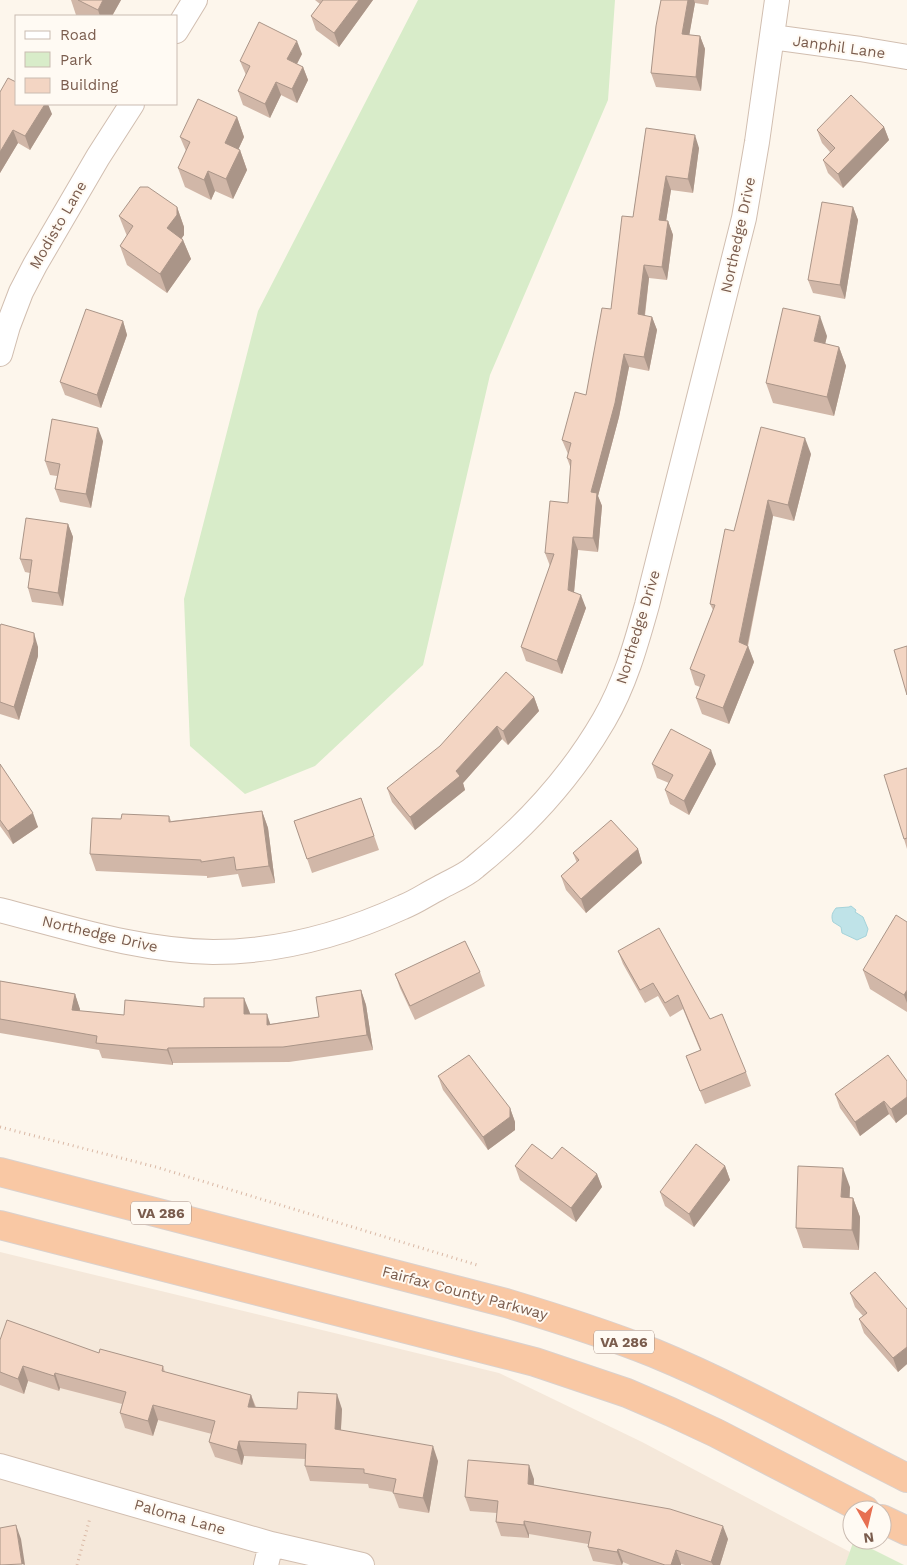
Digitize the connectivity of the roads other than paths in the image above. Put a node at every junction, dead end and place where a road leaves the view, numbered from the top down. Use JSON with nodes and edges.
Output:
{"nodes":[{"id":1,"x":195,"y":0,"type":"edge"},
{"id":2,"x":777,"y":0,"type":"edge"},
{"id":3,"x":178,"y":28,"type":"edge"},
{"id":4,"x":772,"y":37,"type":"junction"},
{"id":5,"x":907,"y":57,"type":"edge"},
{"id":6,"x":131,"y":105,"type":"edge"},
{"id":7,"x":0,"y":354,"type":"edge"},
{"id":8,"x":0,"y":910,"type":"edge"},
{"id":9,"x":0,"y":1172,"type":"edge"},
{"id":10,"x":0,"y":1225,"type":"edge"},
{"id":11,"x":0,"y":1466,"type":"edge"},
{"id":12,"x":907,"y":1478,"type":"edge"},
{"id":13,"x":845,"y":1500,"type":"edge"},
{"id":14,"x":892,"y":1524,"type":"edge"},
{"id":15,"x":907,"y":1532,"type":"edge"},
{"id":16,"x":268,"y":1554,"type":"edge"},
{"id":17,"x":362,"y":1565,"type":"edge"}],
"edges":[{"from":1,"to":3,"type":"street"},
{"from":2,"to":4,"type":"street","name":"Northedge Drive"},
{"from":4,"to":5,"type":"street","name":"Janphil Lane"},
{"from":4,"to":8,"type":"street","name":"Northedge Drive"},
{"from":6,"to":7,"type":"street","name":"Modisto Lane"},
{"from":9,"to":12,"type":"highway","name":"Fairfax County Parkway","number":"VA 286"},
{"from":10,"to":13,"type":"highway"},
{"from":11,"to":16,"type":"street","name":"Paloma Lane"},
{"from":14,"to":15,"type":"highway"},
{"from":16,"to":17,"type":"street","name":"Paloma Lane"}]}
